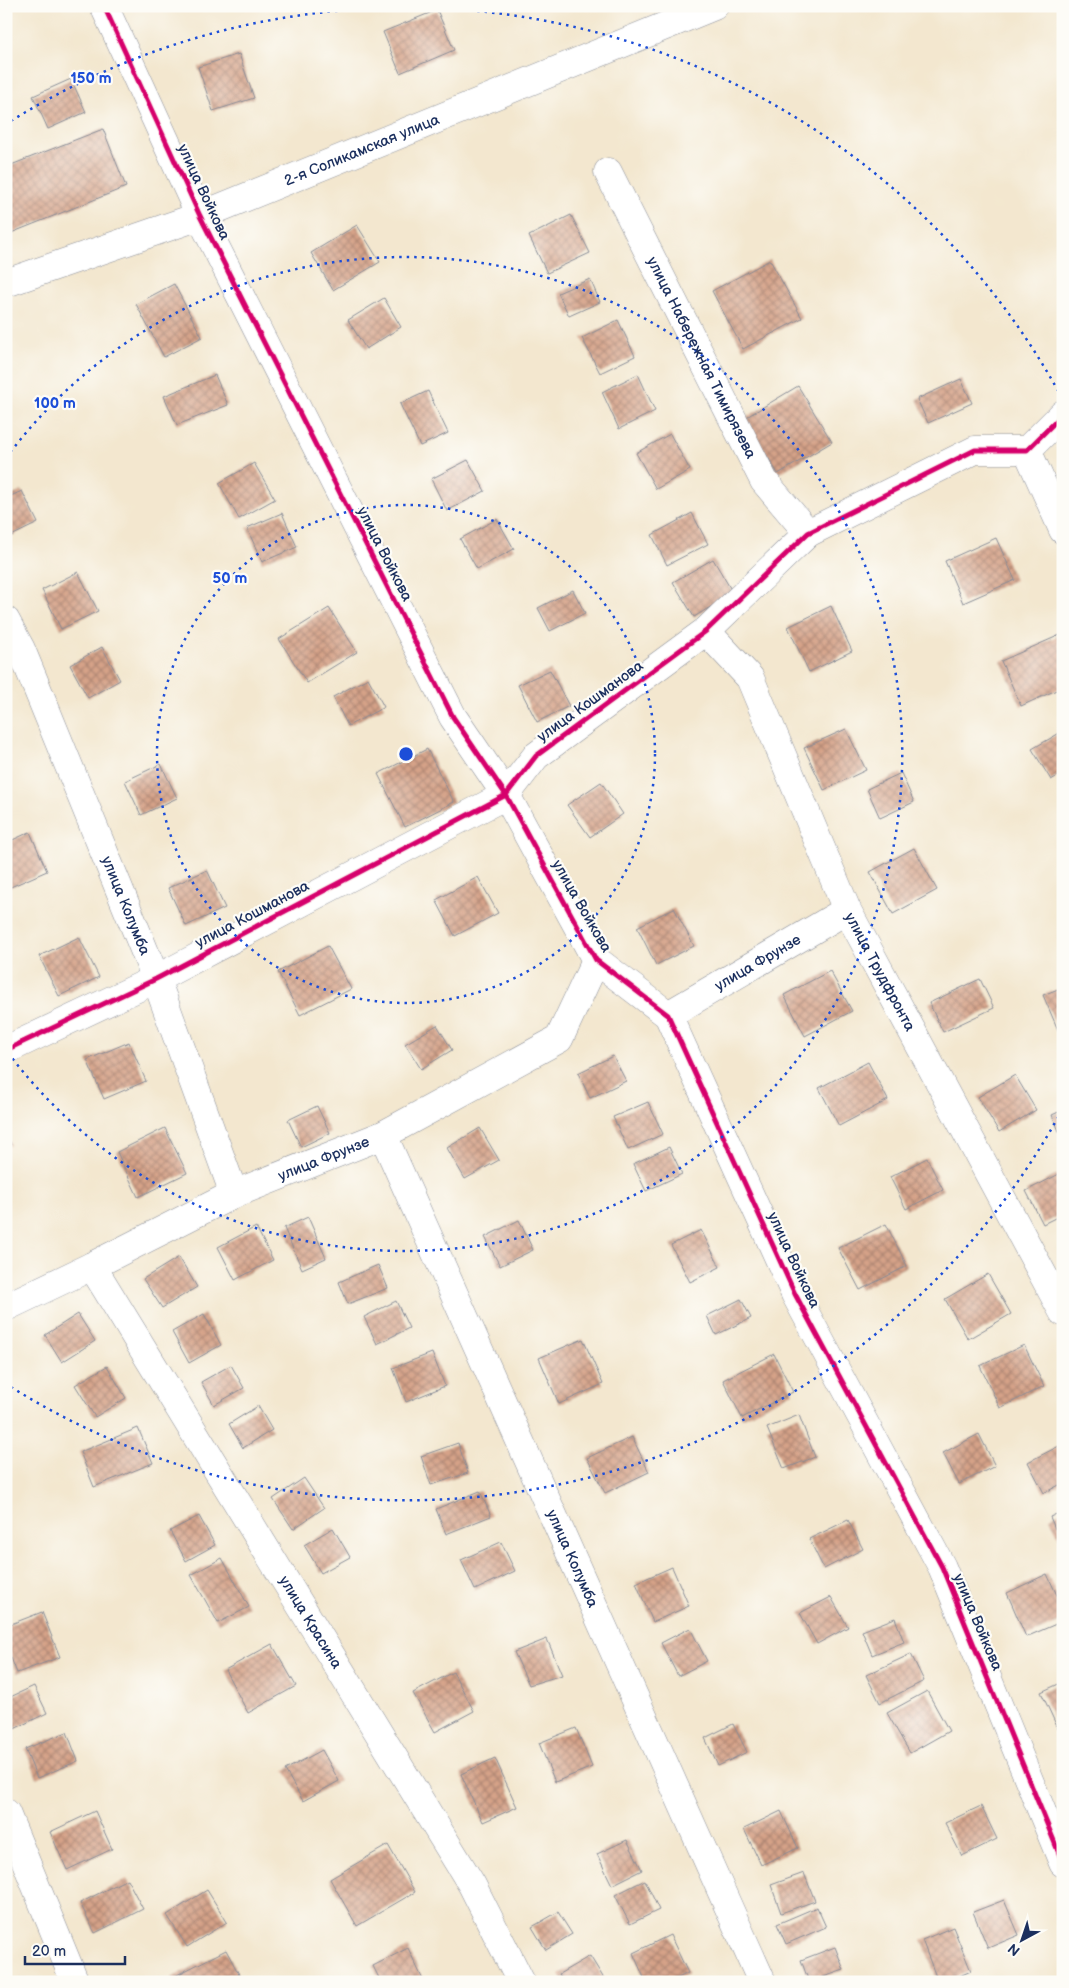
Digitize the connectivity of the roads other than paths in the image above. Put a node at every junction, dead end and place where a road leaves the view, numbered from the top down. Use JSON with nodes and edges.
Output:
{"nodes":[{"id":1,"x":104,"y":6,"type":"edge"},
{"id":2,"x":714,"y":6,"type":"edge"},
{"id":3,"x":608,"y":172,"type":"dead end"},
{"id":4,"x":200,"y":216,"type":"junction"},
{"id":5,"x":6,"y":283,"type":"edge"},
{"id":6,"x":1063,"y":414,"type":"edge"},
{"id":7,"x":1027,"y":450,"type":"junction"},
{"id":8,"x":1063,"y":530,"type":"edge"},
{"id":9,"x":808,"y":533,"type":"junction"},
{"id":10,"x":6,"y":621,"type":"edge"},
{"id":11,"x":706,"y":632,"type":"junction"},
{"id":12,"x":506,"y":795,"type":"junction"},
{"id":13,"x":847,"y":910,"type":"junction"},
{"id":14,"x":596,"y":960,"type":"junction"},
{"id":15,"x":156,"y":979,"type":"junction"},
{"id":16,"x":668,"y":1015,"type":"junction"},
{"id":17,"x":6,"y":1050,"type":"edge"},
{"id":18,"x":383,"y":1135,"type":"junction"},
{"id":19,"x":234,"y":1194,"type":"junction"},
{"id":20,"x":92,"y":1266,"type":"junction"},
{"id":21,"x":6,"y":1307,"type":"edge"},
{"id":22,"x":1063,"y":1312,"type":"edge"},
{"id":23,"x":6,"y":1813,"type":"edge"},
{"id":24,"x":1063,"y":1863,"type":"edge"},
{"id":25,"x":75,"y":1982,"type":"edge"},
{"id":26,"x":521,"y":1982,"type":"edge"},
{"id":27,"x":762,"y":1982,"type":"edge"}],
"edges":[{"from":1,"to":4,"type":"street","name":"улица Войкова"},
{"from":2,"to":4,"type":"street","name":"2-я Соликамская улица"},
{"from":3,"to":9,"type":"street","name":"улица Набережная Тимирязева"},
{"from":4,"to":5,"type":"street","name":"2-я Соликамская улица"},
{"from":4,"to":12,"type":"street","name":"улица Войкова"},
{"from":6,"to":7,"type":"street"},
{"from":7,"to":8,"type":"street"},
{"from":7,"to":9,"type":"street","name":"улица Кошманова"},
{"from":9,"to":11,"type":"street","name":"улица Кошманова"},
{"from":10,"to":15,"type":"street","name":"улица Колумба"},
{"from":11,"to":12,"type":"street","name":"улица Кошманова"},
{"from":11,"to":13,"type":"street","name":"улица Трудфронта"},
{"from":12,"to":14,"type":"street","name":"улица Войкова"},
{"from":12,"to":15,"type":"street","name":"улица Кошманова"},
{"from":13,"to":16,"type":"street","name":"улица Фрунзе"},
{"from":13,"to":22,"type":"street","name":"улица Трудфронта"},
{"from":14,"to":16,"type":"street","name":"улица Войкова"},
{"from":14,"to":18,"type":"street","name":"улица Фрунзе"},
{"from":15,"to":17,"type":"street","name":"улица Кошманова"},
{"from":15,"to":19,"type":"street","name":"улица Колумба"},
{"from":16,"to":24,"type":"street","name":"улица Войкова"},
{"from":18,"to":19,"type":"street","name":"улица Фрунзе"},
{"from":18,"to":27,"type":"street","name":"улица Колумба"},
{"from":19,"to":20,"type":"street","name":"улица Фрунзе"},
{"from":20,"to":21,"type":"street","name":"улица Фрунзе"},
{"from":20,"to":26,"type":"street","name":"улица Красина"},
{"from":23,"to":25,"type":"street"}]}
